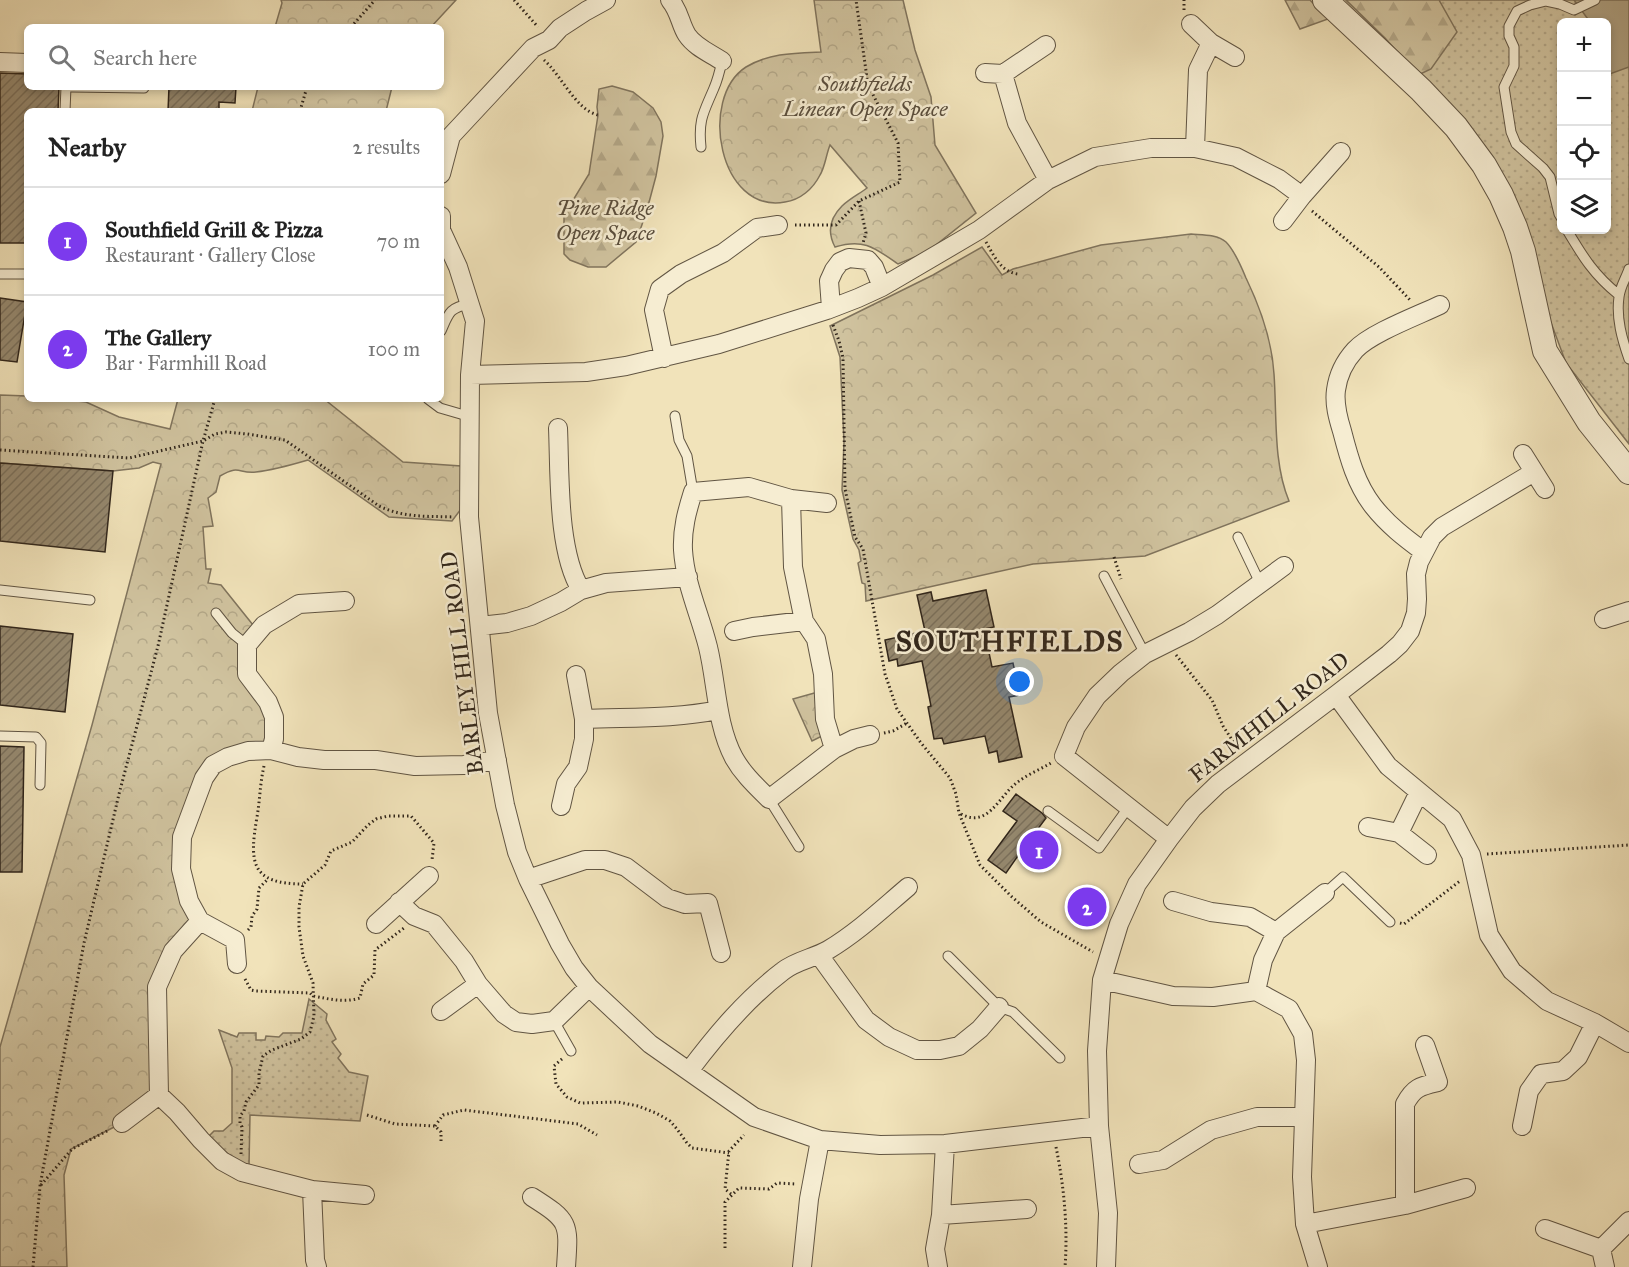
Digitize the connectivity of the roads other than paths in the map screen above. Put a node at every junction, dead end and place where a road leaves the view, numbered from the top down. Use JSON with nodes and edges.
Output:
{"nodes":[{"id":1,"x":606,"y":0,"type":"edge"},
{"id":2,"x":670,"y":0,"type":"edge"},
{"id":3,"x":1325,"y":0,"type":"edge"},
{"id":4,"x":1595,"y":0,"type":"edge"},
{"id":5,"x":1191,"y":24,"type":"dead end"},
{"id":6,"x":1211,"y":43,"type":"junction"},
{"id":7,"x":1046,"y":45,"type":"dead end"},
{"id":8,"x":1235,"y":57,"type":"dead end"},
{"id":9,"x":722,"y":61,"type":"joint"},
{"id":10,"x":0,"y":62,"type":"edge"},
{"id":11,"x":24,"y":63,"type":"edge"},
{"id":12,"x":66,"y":90,"type":"edge"},
{"id":13,"x":65,"y":108,"type":"edge"},
{"id":14,"x":701,"y":147,"type":"dead end"},
{"id":15,"x":1195,"y":148,"type":"junction"},
{"id":16,"x":1341,"y":152,"type":"dead end"},
{"id":17,"x":444,"y":164,"type":"edge"},
{"id":18,"x":1048,"y":180,"type":"junction"},
{"id":19,"x":1302,"y":196,"type":"junction"},
{"id":20,"x":1557,"y":206,"type":"edge"},
{"id":21,"x":1283,"y":221,"type":"dead end"},
{"id":22,"x":778,"y":225,"type":"road end"},
{"id":23,"x":1569,"y":234,"type":"edge"},
{"id":24,"x":444,"y":237,"type":"edge"},
{"id":25,"x":1629,"y":269,"type":"edge"},
{"id":26,"x":0,"y":274,"type":"edge"},
{"id":27,"x":24,"y":274,"type":"edge"},
{"id":28,"x":882,"y":287,"type":"junction"},
{"id":29,"x":1619,"y":295,"type":"junction"},
{"id":30,"x":469,"y":304,"type":"junction"},
{"id":31,"x":1440,"y":305,"type":"dead end"},
{"id":32,"x":829,"y":309,"type":"junction"},
{"id":33,"x":444,"y":324,"type":"edge"},
{"id":34,"x":664,"y":358,"type":"junction"},
{"id":35,"x":1629,"y":359,"type":"edge"},
{"id":36,"x":470,"y":375,"type":"junction"},
{"id":37,"x":432,"y":402,"type":"edge"},
{"id":38,"x":675,"y":416,"type":"dead end"},
{"id":39,"x":471,"y":417,"type":"junction"},
{"id":40,"x":558,"y":428,"type":"dead end"},
{"id":41,"x":1523,"y":454,"type":"dead end"},
{"id":42,"x":1534,"y":472,"type":"junction"},
{"id":43,"x":1629,"y":472,"type":"edge"},
{"id":44,"x":1545,"y":489,"type":"dead end"},
{"id":45,"x":693,"y":492,"type":"junction"},
{"id":46,"x":791,"y":499,"type":"junction"},
{"id":47,"x":827,"y":503,"type":"dead end"},
{"id":48,"x":1238,"y":537,"type":"dead end"},
{"id":49,"x":1424,"y":552,"type":"junction"},
{"id":50,"x":1284,"y":566,"type":"dead end"},
{"id":51,"x":1104,"y":576,"type":"dead end"},
{"id":52,"x":688,"y":577,"type":"junction"},
{"id":53,"x":1260,"y":583,"type":"junction"},
{"id":54,"x":0,"y":590,"type":"edge"},
{"id":55,"x":581,"y":590,"type":"junction"},
{"id":56,"x":90,"y":600,"type":"dead end"},
{"id":57,"x":345,"y":601,"type":"dead end"},
{"id":58,"x":1629,"y":611,"type":"edge"},
{"id":59,"x":216,"y":613,"type":"dead end"},
{"id":60,"x":1604,"y":619,"type":"dead end"},
{"id":61,"x":804,"y":621,"type":"junction"},
{"id":62,"x":480,"y":626,"type":"junction"},
{"id":63,"x":734,"y":631,"type":"dead end"},
{"id":64,"x":247,"y":645,"type":"junction"},
{"id":65,"x":1151,"y":651,"type":"junction"},
{"id":66,"x":576,"y":675,"type":"dead end"},
{"id":67,"x":1336,"y":695,"type":"junction"},
{"id":68,"x":718,"y":710,"type":"junction"},
{"id":69,"x":584,"y":719,"type":"junction"},
{"id":70,"x":870,"y":735,"type":"road end"},
{"id":71,"x":0,"y":736,"type":"edge"},
{"id":72,"x":834,"y":749,"type":"junction"},
{"id":73,"x":269,"y":750,"type":"junction"},
{"id":74,"x":497,"y":760,"type":"junction"},
{"id":75,"x":40,"y":785,"type":"dead end"},
{"id":76,"x":1419,"y":792,"type":"junction"},
{"id":77,"x":769,"y":799,"type":"junction"},
{"id":78,"x":561,"y":806,"type":"dead end"},
{"id":79,"x":1128,"y":808,"type":"junction"},
{"id":80,"x":1048,"y":811,"type":"dead end"},
{"id":81,"x":1368,"y":827,"type":"dead end"},
{"id":82,"x":1399,"y":833,"type":"junction"},
{"id":83,"x":1169,"y":839,"type":"junction"},
{"id":84,"x":799,"y":847,"type":"dead end"},
{"id":85,"x":1427,"y":855,"type":"dead end"},
{"id":86,"x":429,"y":876,"type":"road end"},
{"id":87,"x":528,"y":879,"type":"junction"},
{"id":88,"x":908,"y":887,"type":"dead end"},
{"id":89,"x":1325,"y":893,"type":"joint"},
{"id":90,"x":1173,"y":901,"type":"dead end"},
{"id":91,"x":399,"y":902,"type":"junction"},
{"id":92,"x":200,"y":921,"type":"junction"},
{"id":93,"x":1390,"y":922,"type":"road end"},
{"id":94,"x":376,"y":924,"type":"dead end"},
{"id":95,"x":1276,"y":932,"type":"junction"},
{"id":96,"x":721,"y":953,"type":"dead end"},
{"id":97,"x":819,"y":955,"type":"junction"},
{"id":98,"x":948,"y":956,"type":"dead end"},
{"id":99,"x":237,"y":964,"type":"road end"},
{"id":100,"x":1102,"y":980,"type":"junction"},
{"id":101,"x":478,"y":984,"type":"junction"},
{"id":102,"x":589,"y":987,"type":"junction"},
{"id":103,"x":1256,"y":992,"type":"junction"},
{"id":104,"x":999,"y":1007,"type":"junction"},
{"id":105,"x":441,"y":1011,"type":"dead end"},
{"id":106,"x":554,"y":1021,"type":"junction"},
{"id":107,"x":1595,"y":1023,"type":"junction"},
{"id":108,"x":1629,"y":1043,"type":"edge"},
{"id":109,"x":1425,"y":1045,"type":"dead end"},
{"id":110,"x":571,"y":1051,"type":"road end"},
{"id":111,"x":1060,"y":1058,"type":"dead end"},
{"id":112,"x":689,"y":1071,"type":"junction"},
{"id":113,"x":159,"y":1095,"type":"junction"},
{"id":114,"x":1304,"y":1117,"type":"junction"},
{"id":115,"x":122,"y":1123,"type":"road end"},
{"id":116,"x":1099,"y":1126,"type":"junction"},
{"id":117,"x":1522,"y":1126,"type":"dead end"},
{"id":118,"x":820,"y":1140,"type":"junction"},
{"id":119,"x":945,"y":1144,"type":"junction"},
{"id":120,"x":1139,"y":1164,"type":"dead end"},
{"id":121,"x":1466,"y":1188,"type":"dead end"},
{"id":122,"x":312,"y":1190,"type":"junction"},
{"id":123,"x":365,"y":1195,"type":"dead end"},
{"id":124,"x":532,"y":1197,"type":"dead end"},
{"id":125,"x":1405,"y":1205,"type":"junction"},
{"id":126,"x":1027,"y":1209,"type":"dead end"},
{"id":127,"x":941,"y":1215,"type":"junction"},
{"id":128,"x":1629,"y":1221,"type":"edge"},
{"id":129,"x":1305,"y":1224,"type":"junction"},
{"id":130,"x":1545,"y":1229,"type":"dead end"},
{"id":131,"x":1601,"y":1249,"type":"junction"},
{"id":132,"x":317,"y":1267,"type":"edge"},
{"id":133,"x":566,"y":1267,"type":"edge"},
{"id":134,"x":802,"y":1267,"type":"edge"},
{"id":135,"x":938,"y":1267,"type":"edge"},
{"id":136,"x":1106,"y":1267,"type":"edge"},
{"id":137,"x":1318,"y":1267,"type":"edge"},
{"id":138,"x":1605,"y":1267,"type":"edge"}],
"edges":[{"from":1,"to":17,"type":"street"},
{"from":2,"to":9,"type":"street"},
{"from":3,"to":43,"type":"street"},
{"from":4,"to":20,"type":"lane"},
{"from":5,"to":6,"type":"street"},
{"from":6,"to":8,"type":"street"},
{"from":6,"to":15,"type":"street"},
{"from":7,"to":18,"type":"street"},
{"from":9,"to":14,"type":"lane"},
{"from":10,"to":11,"type":"street"},
{"from":12,"to":13,"type":"lane"},
{"from":15,"to":18,"type":"street"},
{"from":15,"to":19,"type":"street"},
{"from":16,"to":19,"type":"street"},
{"from":18,"to":28,"type":"street"},
{"from":19,"to":21,"type":"street"},
{"from":22,"to":34,"type":"street"},
{"from":23,"to":29,"type":"lane"},
{"from":24,"to":30,"type":"street","name":"BARLEY HILL ROAD"},
{"from":25,"to":29,"type":"lane"},
{"from":26,"to":27,"type":"lane"},
{"from":28,"to":32,"type":"street"},
{"from":28,"to":32,"type":"street"},
{"from":29,"to":35,"type":"lane"},
{"from":30,"to":33,"type":"lane"},
{"from":30,"to":36,"type":"street","name":"BARLEY HILL ROAD"},
{"from":31,"to":49,"type":"street"},
{"from":32,"to":34,"type":"street"},
{"from":34,"to":36,"type":"street"},
{"from":36,"to":39,"type":"street","name":"BARLEY HILL ROAD"},
{"from":37,"to":39,"type":"lane"},
{"from":38,"to":45,"type":"lane"},
{"from":39,"to":62,"type":"street","name":"BARLEY HILL ROAD"},
{"from":40,"to":55,"type":"street"},
{"from":41,"to":42,"type":"street"},
{"from":42,"to":44,"type":"street"},
{"from":42,"to":49,"type":"street","name":"FARMHILL ROAD"},
{"from":45,"to":46,"type":"street"},
{"from":45,"to":52,"type":"street"},
{"from":46,"to":47,"type":"street"},
{"from":46,"to":61,"type":"street"},
{"from":48,"to":53,"type":"lane"},
{"from":49,"to":67,"type":"street","name":"FARMHILL ROAD"},
{"from":50,"to":53,"type":"street"},
{"from":51,"to":65,"type":"lane"},
{"from":52,"to":55,"type":"street"},
{"from":52,"to":68,"type":"street"},
{"from":53,"to":65,"type":"street"},
{"from":54,"to":56,"type":"lane"},
{"from":55,"to":62,"type":"street"},
{"from":57,"to":64,"type":"street"},
{"from":58,"to":60,"type":"street"},
{"from":59,"to":64,"type":"lane"},
{"from":61,"to":63,"type":"street"},
{"from":61,"to":72,"type":"street"},
{"from":62,"to":74,"type":"street","name":"BARLEY HILL ROAD"},
{"from":64,"to":73,"type":"street"},
{"from":65,"to":79,"type":"street"},
{"from":66,"to":69,"type":"street"},
{"from":67,"to":76,"type":"street"},
{"from":67,"to":83,"type":"street","name":"FARMHILL ROAD"},
{"from":68,"to":69,"type":"street"},
{"from":68,"to":77,"type":"street"},
{"from":69,"to":78,"type":"street"},
{"from":70,"to":72,"type":"street"},
{"from":71,"to":75,"type":"lane"},
{"from":72,"to":77,"type":"street"},
{"from":73,"to":74,"type":"street"},
{"from":73,"to":92,"type":"street"},
{"from":74,"to":87,"type":"street","name":"BARLEY HILL ROAD"},
{"from":76,"to":82,"type":"street"},
{"from":76,"to":107,"type":"street"},
{"from":77,"to":84,"type":"lane"},
{"from":79,"to":80,"type":"lane"},
{"from":79,"to":83,"type":"street"},
{"from":81,"to":82,"type":"street"},
{"from":82,"to":85,"type":"street"},
{"from":83,"to":100,"type":"street","name":"FARMHILL ROAD"},
{"from":86,"to":91,"type":"street"},
{"from":87,"to":96,"type":"street"},
{"from":87,"to":102,"type":"street","name":"BARLEY HILL ROAD"},
{"from":88,"to":97,"type":"street"},
{"from":89,"to":93,"type":"lane"},
{"from":89,"to":95,"type":"street"},
{"from":90,"to":95,"type":"street"},
{"from":91,"to":94,"type":"street"},
{"from":91,"to":101,"type":"street"},
{"from":92,"to":99,"type":"street"},
{"from":92,"to":113,"type":"street"},
{"from":95,"to":103,"type":"street"},
{"from":97,"to":104,"type":"street"},
{"from":97,"to":112,"type":"street"},
{"from":98,"to":104,"type":"lane"},
{"from":100,"to":103,"type":"street"},
{"from":100,"to":116,"type":"street","name":"FARMHILL ROAD"},
{"from":101,"to":105,"type":"street"},
{"from":101,"to":106,"type":"street"},
{"from":102,"to":106,"type":"street"},
{"from":102,"to":112,"type":"street","name":"BARLEY HILL ROAD"},
{"from":103,"to":114,"type":"street"},
{"from":104,"to":111,"type":"lane"},
{"from":106,"to":110,"type":"lane"},
{"from":107,"to":108,"type":"street"},
{"from":107,"to":117,"type":"street"},
{"from":109,"to":125,"type":"street"},
{"from":112,"to":118,"type":"street","name":"BARLEY HILL ROAD"},
{"from":113,"to":115,"type":"street"},
{"from":113,"to":122,"type":"street"},
{"from":114,"to":120,"type":"street"},
{"from":114,"to":129,"type":"street"},
{"from":116,"to":119,"type":"street","name":"BARLEY HILL ROAD"},
{"from":116,"to":136,"type":"street","name":"FARMHILL ROAD"},
{"from":118,"to":119,"type":"street","name":"BARLEY HILL ROAD"},
{"from":118,"to":134,"type":"street"},
{"from":119,"to":127,"type":"street"},
{"from":121,"to":125,"type":"street"},
{"from":122,"to":123,"type":"street"},
{"from":122,"to":132,"type":"street"},
{"from":124,"to":133,"type":"street"},
{"from":125,"to":129,"type":"street"},
{"from":126,"to":127,"type":"street"},
{"from":127,"to":135,"type":"street"},
{"from":128,"to":131,"type":"street"},
{"from":129,"to":137,"type":"street"},
{"from":130,"to":131,"type":"street"},
{"from":131,"to":138,"type":"street"}]}
